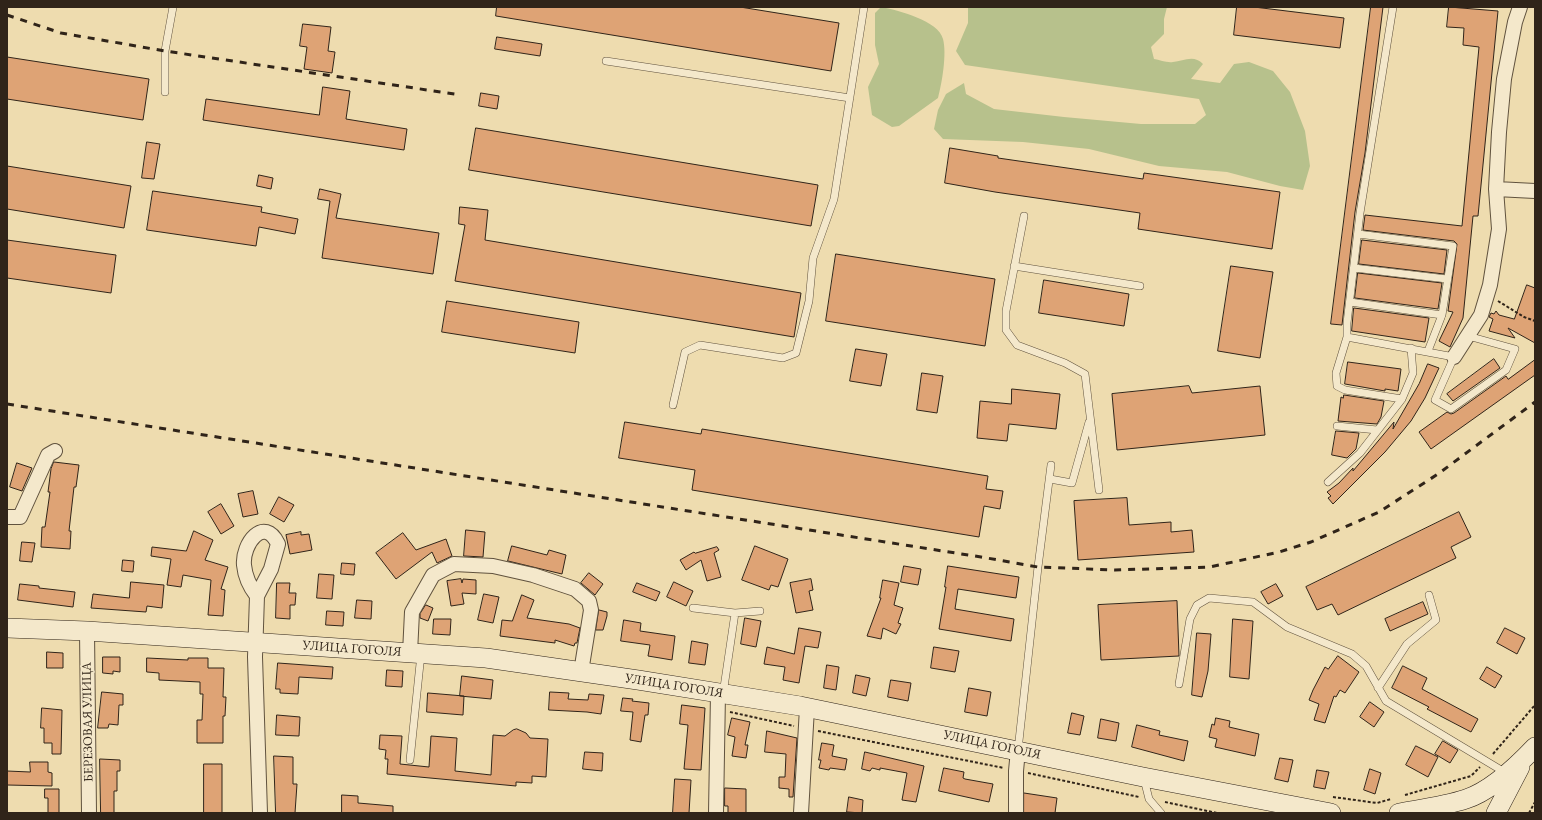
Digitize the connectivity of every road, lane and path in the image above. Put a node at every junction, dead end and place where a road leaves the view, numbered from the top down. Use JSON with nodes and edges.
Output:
{"nodes":[{"id":1,"x":173,"y":7,"type":"edge"},
{"id":2,"x":864,"y":7,"type":"edge"},
{"id":3,"x":1393,"y":7,"type":"edge"},
{"id":4,"x":1520,"y":7,"type":"edge"},
{"id":5,"x":606,"y":61,"type":"dead end"},
{"id":6,"x":165,"y":92,"type":"dead end"},
{"id":7,"x":850,"y":98,"type":"junction"},
{"id":8,"x":1496,"y":189,"type":"junction"},
{"id":9,"x":1535,"y":191,"type":"edge"},
{"id":10,"x":1024,"y":216,"type":"dead end"},
{"id":11,"x":1358,"y":234,"type":"junction"},
{"id":12,"x":1014,"y":266,"type":"junction"},
{"id":13,"x":1354,"y":268,"type":"junction"},
{"id":14,"x":1447,"y":279,"type":"junction"},
{"id":15,"x":1140,"y":286,"type":"dead end"},
{"id":16,"x":1487,"y":294,"type":"junction"},
{"id":17,"x":1350,"y":302,"type":"junction"},
{"id":18,"x":1442,"y":315,"type":"junction"},
{"id":19,"x":1535,"y":321,"type":"edge"},
{"id":20,"x":1468,"y":336,"type":"junction"},
{"id":21,"x":1347,"y":337,"type":"junction"},
{"id":22,"x":1411,"y":348,"type":"junction"},
{"id":23,"x":1428,"y":352,"type":"junction"},
{"id":24,"x":1454,"y":356,"type":"junction"},
{"id":25,"x":1402,"y":399,"type":"junction"},
{"id":26,"x":673,"y":406,"type":"dead end"},
{"id":27,"x":1090,"y":418,"type":"junction"},
{"id":28,"x":1337,"y":426,"type":"dead end"},
{"id":29,"x":1377,"y":430,"type":"junction"},
{"id":30,"x":55,"y":451,"type":"dead end"},
{"id":31,"x":1051,"y":465,"type":"dead end"},
{"id":32,"x":1050,"y":479,"type":"junction"},
{"id":33,"x":1328,"y":482,"type":"dead end"},
{"id":34,"x":1099,"y":490,"type":"dead end"},
{"id":35,"x":7,"y":517,"type":"edge"},
{"id":36,"x":1429,"y":595,"type":"dead end"},
{"id":37,"x":257,"y":596,"type":"dead end"},
{"id":38,"x":693,"y":608,"type":"dead end"},
{"id":39,"x":760,"y":611,"type":"dead end"},
{"id":40,"x":735,"y":613,"type":"junction"},
{"id":41,"x":7,"y":628,"type":"edge"},
{"id":42,"x":87,"y":631,"type":"junction"},
{"id":43,"x":255,"y":643,"type":"junction"},
{"id":44,"x":416,"y":653,"type":"junction"},
{"id":45,"x":581,"y":672,"type":"junction"},
{"id":46,"x":1179,"y":684,"type":"dead end"},
{"id":47,"x":1378,"y":688,"type":"junction"},
{"id":48,"x":719,"y":699,"type":"junction"},
{"id":49,"x":1535,"y":704,"type":"edge"},
{"id":50,"x":807,"y":708,"type":"junction"},
{"id":51,"x":806,"y":728,"type":"junction"},
{"id":52,"x":1018,"y":750,"type":"junction"},
{"id":53,"x":1530,"y":752,"type":"edge"},
{"id":54,"x":410,"y":760,"type":"dead end"},
{"id":55,"x":1486,"y":761,"type":"junction"},
{"id":56,"x":1016,"y":771,"type":"junction"},
{"id":57,"x":1506,"y":773,"type":"junction"},
{"id":58,"x":1143,"y":777,"type":"junction"},
{"id":59,"x":1149,"y":799,"type":"junction"},
{"id":60,"x":1535,"y":802,"type":"edge"},
{"id":61,"x":1396,"y":803,"type":"edge"},
{"id":62,"x":1332,"y":805,"type":"edge"},
{"id":63,"x":1442,"y":807,"type":"edge"},
{"id":64,"x":89,"y":813,"type":"edge"},
{"id":65,"x":260,"y":813,"type":"edge"},
{"id":66,"x":716,"y":813,"type":"edge"},
{"id":67,"x":801,"y":813,"type":"edge"},
{"id":68,"x":1016,"y":813,"type":"edge"},
{"id":69,"x":1161,"y":813,"type":"edge"},
{"id":70,"x":1217,"y":813,"type":"edge"},
{"id":71,"x":1475,"y":813,"type":"edge"},
{"id":72,"x":1496,"y":813,"type":"edge"},
{"id":73,"x":1529,"y":813,"type":"edge"}],
"edges":[{"from":1,"to":6,"type":"lane"},
{"from":2,"to":7,"type":"lane"},
{"from":3,"to":11,"type":"lane"},
{"from":4,"to":8,"type":"street"},
{"from":5,"to":7,"type":"lane"},
{"from":7,"to":26,"type":"lane"},
{"from":8,"to":9,"type":"street"},
{"from":8,"to":16,"type":"street"},
{"from":10,"to":12,"type":"lane"},
{"from":11,"to":13,"type":"lane"},
{"from":11,"to":14,"type":"lane"},
{"from":12,"to":15,"type":"lane"},
{"from":12,"to":27,"type":"lane"},
{"from":13,"to":14,"type":"lane"},
{"from":13,"to":17,"type":"lane"},
{"from":14,"to":18,"type":"lane"},
{"from":16,"to":19,"type":"path"},
{"from":16,"to":20,"type":"street"},
{"from":17,"to":18,"type":"lane"},
{"from":17,"to":21,"type":"lane"},
{"from":18,"to":23,"type":"lane"},
{"from":20,"to":24,"type":"street"},
{"from":20,"to":24,"type":"lane"},
{"from":21,"to":22,"type":"lane"},
{"from":21,"to":25,"type":"lane"},
{"from":22,"to":23,"type":"lane"},
{"from":22,"to":25,"type":"lane"},
{"from":23,"to":24,"type":"lane"},
{"from":25,"to":29,"type":"lane"},
{"from":27,"to":32,"type":"lane"},
{"from":27,"to":34,"type":"lane"},
{"from":28,"to":29,"type":"lane"},
{"from":29,"to":33,"type":"lane"},
{"from":30,"to":35,"type":"street"},
{"from":31,"to":32,"type":"lane"},
{"from":32,"to":52,"type":"lane"},
{"from":36,"to":47,"type":"lane"},
{"from":37,"to":43,"type":"street"},
{"from":38,"to":40,"type":"lane"},
{"from":39,"to":40,"type":"lane"},
{"from":40,"to":48,"type":"lane"},
{"from":41,"to":42,"type":"main road","name":"УЛИЦА ГОГОЛЯ"},
{"from":42,"to":43,"type":"main road","name":"УЛИЦА ГОГОЛЯ"},
{"from":42,"to":64,"type":"street","name":"БЕРЕЗОВАЯ УЛИЦА"},
{"from":43,"to":44,"type":"main road","name":"УЛИЦА ГОГОЛЯ"},
{"from":43,"to":65,"type":"street"},
{"from":44,"to":45,"type":"main road","name":"УЛИЦА ГОГОЛЯ"},
{"from":44,"to":45,"type":"street"},
{"from":44,"to":54,"type":"lane"},
{"from":45,"to":48,"type":"main road","name":"УЛИЦА ГОГОЛЯ"},
{"from":46,"to":47,"type":"lane"},
{"from":47,"to":55,"type":"lane"},
{"from":48,"to":50,"type":"main road","name":"УЛИЦА ГОГОЛЯ"},
{"from":48,"to":51,"type":"path"},
{"from":48,"to":66,"type":"street"},
{"from":49,"to":55,"type":"path"},
{"from":50,"to":51,"type":"street"},
{"from":50,"to":52,"type":"main road","name":"УЛИЦА ГОГОЛЯ"},
{"from":51,"to":56,"type":"path"},
{"from":51,"to":67,"type":"street"},
{"from":52,"to":56,"type":"street"},
{"from":52,"to":58,"type":"main road","name":"УЛИЦА ГОГОЛЯ"},
{"from":53,"to":57,"type":"main road"},
{"from":53,"to":72,"type":"main road"},
{"from":55,"to":57,"type":"lane"},
{"from":55,"to":61,"type":"path"},
{"from":56,"to":59,"type":"path"},
{"from":56,"to":68,"type":"street"},
{"from":57,"to":63,"type":"main road"},
{"from":58,"to":59,"type":"lane"},
{"from":58,"to":62,"type":"main road","name":"УЛИЦА ГОГОЛЯ"},
{"from":59,"to":69,"type":"lane"},
{"from":59,"to":70,"type":"path"},
{"from":60,"to":73,"type":"path"},
{"from":61,"to":62,"type":"path"},
{"from":61,"to":63,"type":"main road"},
{"from":63,"to":71,"type":"main road"}]}
